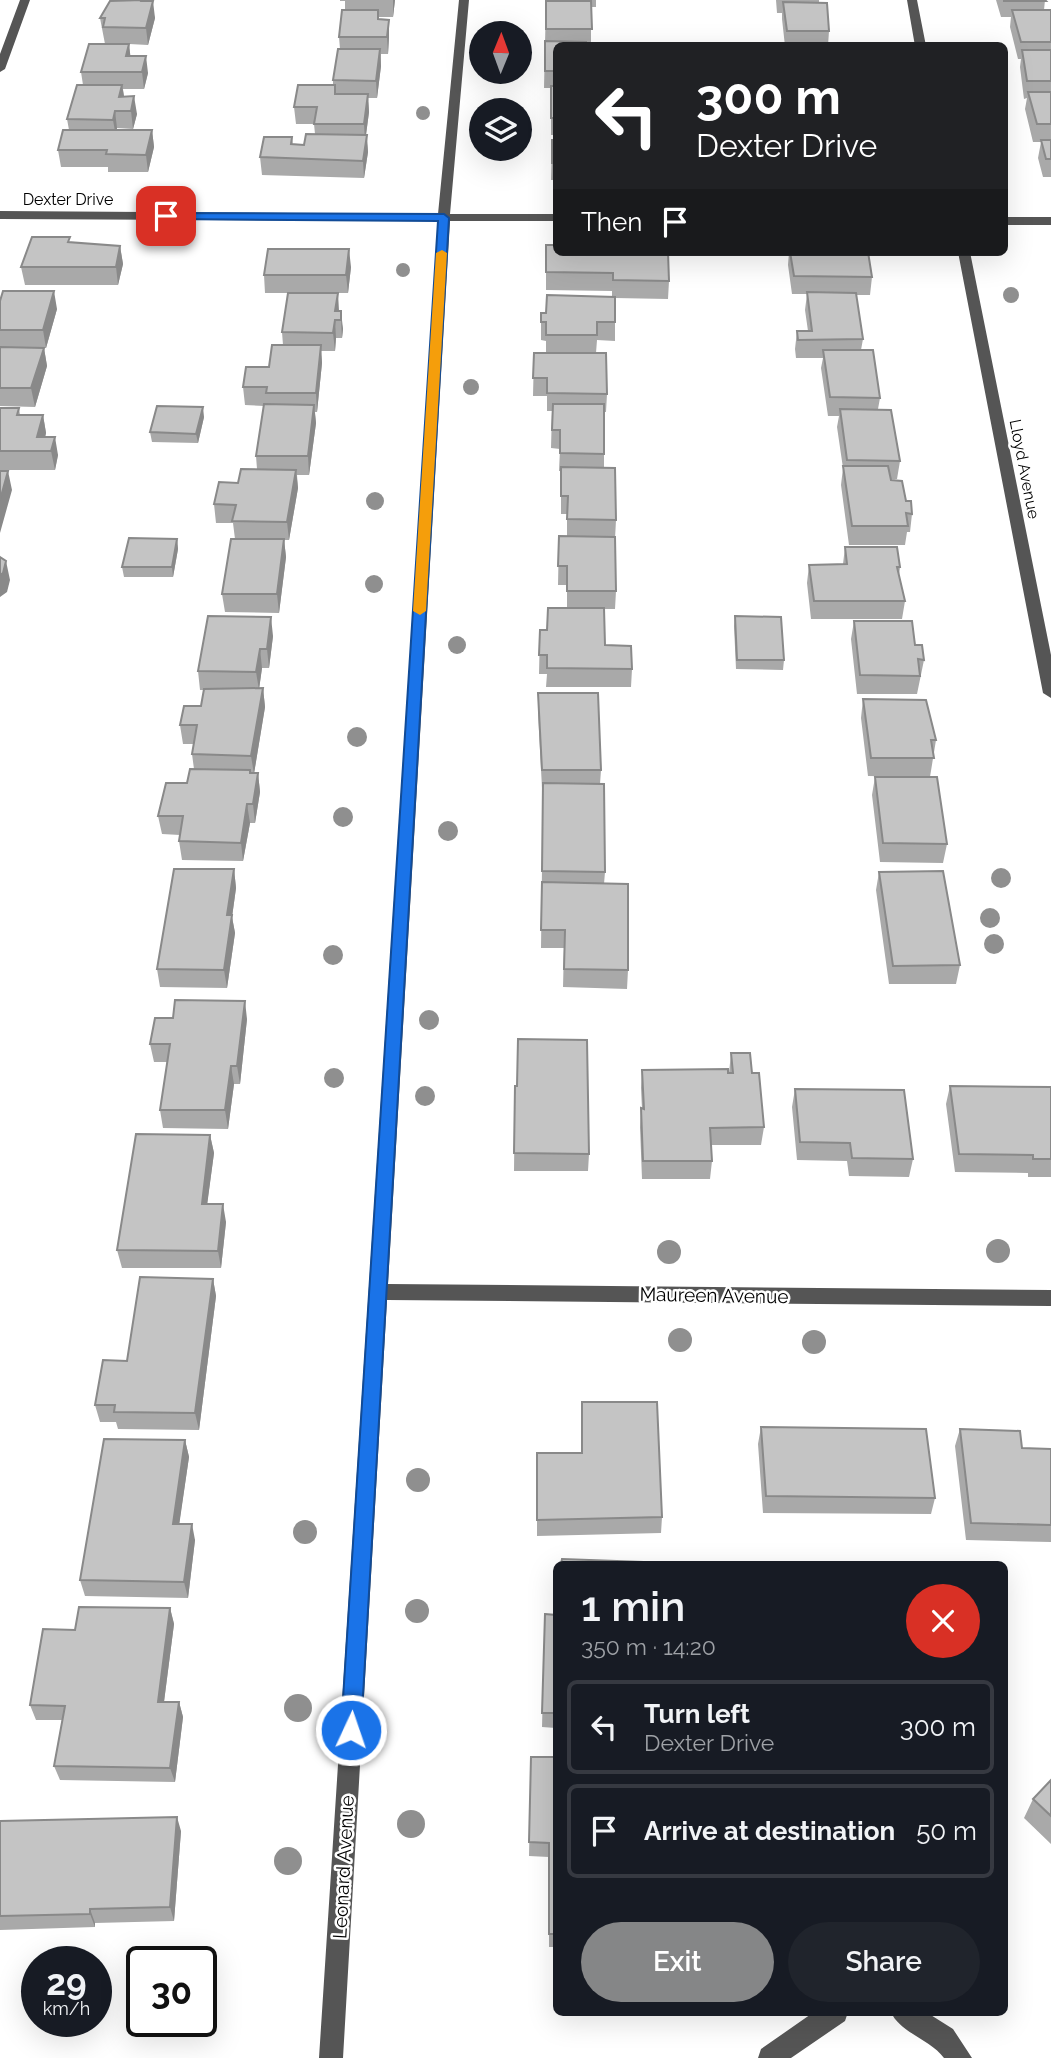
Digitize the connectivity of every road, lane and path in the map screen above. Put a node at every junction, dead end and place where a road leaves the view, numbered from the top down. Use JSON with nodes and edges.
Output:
{"nodes":[{"id":1,"x":25,"y":0,"type":"edge"},
{"id":2,"x":464,"y":0,"type":"edge"},
{"id":3,"x":912,"y":0,"type":"edge"},
{"id":4,"x":920,"y":42,"type":"edge"},
{"id":5,"x":0,"y":69,"type":"edge"},
{"id":6,"x":0,"y":215,"type":"edge"},
{"id":7,"x":444,"y":218,"type":"junction"},
{"id":8,"x":553,"y":218,"type":"edge"},
{"id":9,"x":1008,"y":221,"type":"edge"},
{"id":10,"x":1051,"y":221,"type":"edge"},
{"id":11,"x":965,"y":256,"type":"edge"},
{"id":12,"x":1051,"y":693,"type":"edge"},
{"id":13,"x":378,"y":1292,"type":"junction"},
{"id":14,"x":1051,"y":1298,"type":"edge"},
{"id":15,"x":830,"y":2016,"type":"edge"},
{"id":16,"x":909,"y":2016,"type":"edge"},
{"id":17,"x":331,"y":2058,"type":"edge"},
{"id":18,"x":770,"y":2058,"type":"edge"},
{"id":19,"x":960,"y":2058,"type":"edge"}],
"edges":[{"from":1,"to":5,"type":"street"},
{"from":2,"to":7,"type":"street","name":"Leonard Avenue"},
{"from":3,"to":4,"type":"street"},
{"from":6,"to":7,"type":"street","name":"Dexter Drive"},
{"from":7,"to":8,"type":"street","name":"Dexter Drive"},
{"from":7,"to":13,"type":"street","name":"Leonard Avenue"},
{"from":9,"to":10,"type":"street"},
{"from":11,"to":12,"type":"street","name":"Lloyd Avenue"},
{"from":13,"to":14,"type":"street","name":"Maureen Avenue"},
{"from":13,"to":17,"type":"street","name":"Leonard Avenue"},
{"from":15,"to":18,"type":"street"},
{"from":16,"to":19,"type":"street"}]}
